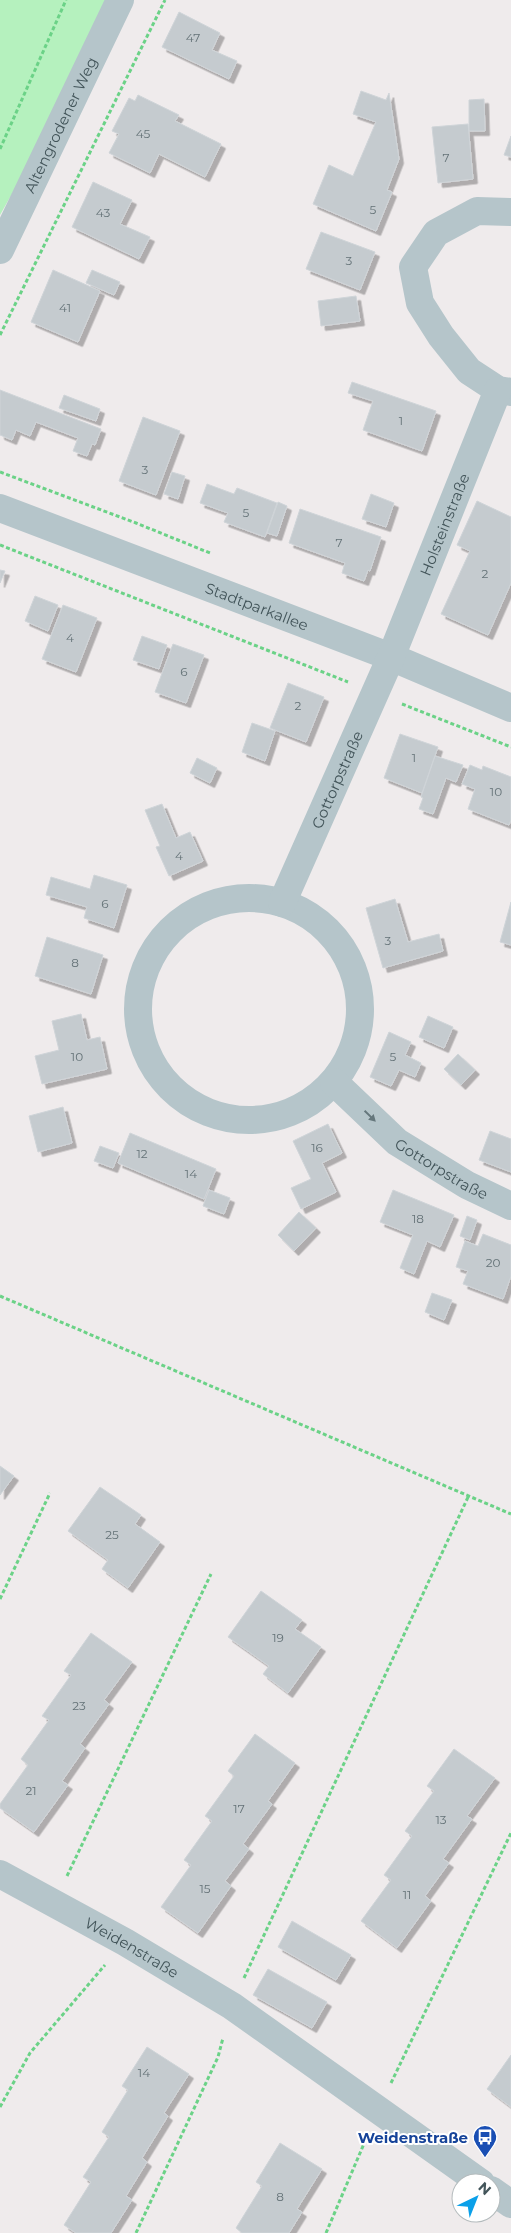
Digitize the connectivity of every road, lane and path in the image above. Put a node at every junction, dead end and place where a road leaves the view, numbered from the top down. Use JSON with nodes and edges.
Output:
{"nodes":[{"id":1,"x":66,"y":0,"type":"edge"},
{"id":2,"x":120,"y":0,"type":"edge"},
{"id":3,"x":165,"y":0,"type":"edge"},
{"id":4,"x":0,"y":149,"type":"edge"},
{"id":5,"x":511,"y":212,"type":"edge"},
{"id":6,"x":0,"y":250,"type":"edge"},
{"id":7,"x":0,"y":335,"type":"edge"},
{"id":8,"x":505,"y":391,"type":"edge"},
{"id":9,"x":0,"y":508,"type":"edge"},
{"id":10,"x":0,"y":545,"type":"edge"},
{"id":11,"x":391,"y":657,"type":"junction"},
{"id":12,"x":376,"y":693,"type":"junction"},
{"id":13,"x":511,"y":708,"type":"edge"},
{"id":14,"x":511,"y":747,"type":"edge"},
{"id":15,"x":282,"y":902,"type":"junction"},
{"id":16,"x":334,"y":1082,"type":"junction"},
{"id":17,"x":511,"y":1206,"type":"edge"},
{"id":18,"x":0,"y":1296,"type":"edge"},
{"id":19,"x":50,"y":1493,"type":"dead end"},
{"id":20,"x":470,"y":1495,"type":"junction"},
{"id":21,"x":511,"y":1514,"type":"edge"},
{"id":22,"x":211,"y":1574,"type":"dead end"},
{"id":23,"x":0,"y":1598,"type":"edge"},
{"id":24,"x":511,"y":1834,"type":"edge"},
{"id":25,"x":0,"y":1874,"type":"edge"},
{"id":26,"x":54,"y":1903,"type":"junction"},
{"id":27,"x":125,"y":1942,"type":"junction"},
{"id":28,"x":232,"y":2006,"type":"junction"},
{"id":29,"x":0,"y":2107,"type":"edge"},
{"id":30,"x":378,"y":2111,"type":"junction"},
{"id":31,"x":467,"y":2173,"type":"edge"},
{"id":32,"x":136,"y":2233,"type":"edge"},
{"id":33,"x":326,"y":2233,"type":"edge"}],
"edges":[{"from":1,"to":4,"type":"path"},
{"from":2,"to":6,"type":"street","name":"Altengrodener Weg"},
{"from":3,"to":7,"type":"path"},
{"from":5,"to":8,"type":"street","name":"Holsteinstraße"},
{"from":8,"to":11,"type":"street","name":"Holsteinstraße"},
{"from":9,"to":11,"type":"street","name":"Stadtparkallee"},
{"from":10,"to":12,"type":"path"},
{"from":11,"to":12,"type":"street","name":"Gottorpstraße"},
{"from":11,"to":13,"type":"street","name":"Stadtparkallee"},
{"from":12,"to":14,"type":"path"},
{"from":12,"to":15,"type":"street","name":"Gottorpstraße"},
{"from":15,"to":16,"type":"street"},
{"from":15,"to":16,"type":"street"},
{"from":16,"to":17,"type":"street","name":"Gottorpstraße","one_way":true},
{"from":18,"to":20,"type":"path"},
{"from":19,"to":23,"type":"path"},
{"from":20,"to":21,"type":"path"},
{"from":20,"to":28,"type":"path"},
{"from":22,"to":26,"type":"path"},
{"from":24,"to":30,"type":"path"},
{"from":25,"to":26,"type":"street","name":"Weidenstraße"},
{"from":26,"to":27,"type":"street","name":"Weidenstraße"},
{"from":27,"to":28,"type":"street","name":"Weidenstraße"},
{"from":27,"to":29,"type":"path"},
{"from":28,"to":30,"type":"street","name":"Weidenstraße"},
{"from":28,"to":32,"type":"path"},
{"from":30,"to":31,"type":"street","name":"Weidenstraße"},
{"from":30,"to":33,"type":"path"}]}
